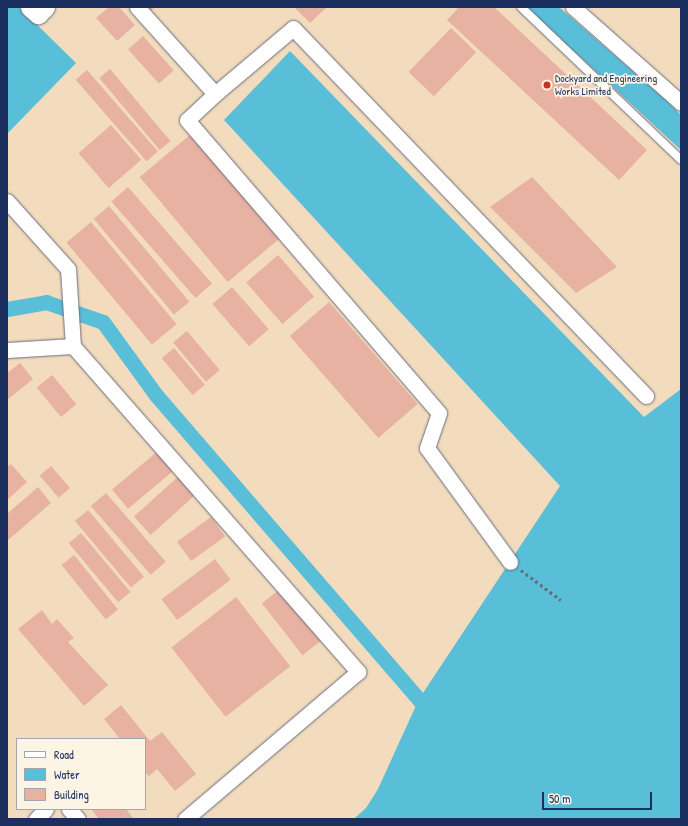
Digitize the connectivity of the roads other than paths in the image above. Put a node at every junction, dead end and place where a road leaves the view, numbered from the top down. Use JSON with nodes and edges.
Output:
{"nodes":[{"id":1,"x":30,"y":7,"type":"edge"},
{"id":2,"x":45,"y":7,"type":"edge"},
{"id":3,"x":137,"y":7,"type":"edge"},
{"id":4,"x":521,"y":7,"type":"edge"},
{"id":5,"x":573,"y":7,"type":"edge"},
{"id":6,"x":215,"y":94,"type":"junction"},
{"id":7,"x":681,"y":103,"type":"edge"},
{"id":8,"x":681,"y":160,"type":"edge"},
{"id":9,"x":7,"y":202,"type":"edge"},
{"id":10,"x":72,"y":346,"type":"junction"},
{"id":11,"x":7,"y":350,"type":"edge"},
{"id":12,"x":646,"y":396,"type":"dead end"},
{"id":13,"x":510,"y":562,"type":"road end"},
{"id":14,"x":45,"y":810,"type":"edge"},
{"id":15,"x":70,"y":810,"type":"edge"},
{"id":16,"x":36,"y":819,"type":"edge"},
{"id":17,"x":78,"y":819,"type":"edge"},
{"id":18,"x":185,"y":819,"type":"edge"}],
"edges":[{"from":1,"to":2,"type":"street"},
{"from":3,"to":6,"type":"street"},
{"from":4,"to":8,"type":"lane"},
{"from":5,"to":7,"type":"street"},
{"from":6,"to":12,"type":"street"},
{"from":6,"to":13,"type":"street"},
{"from":9,"to":10,"type":"street"},
{"from":10,"to":11,"type":"street"},
{"from":10,"to":18,"type":"street"},
{"from":14,"to":16,"type":"street"},
{"from":15,"to":17,"type":"street"}]}
